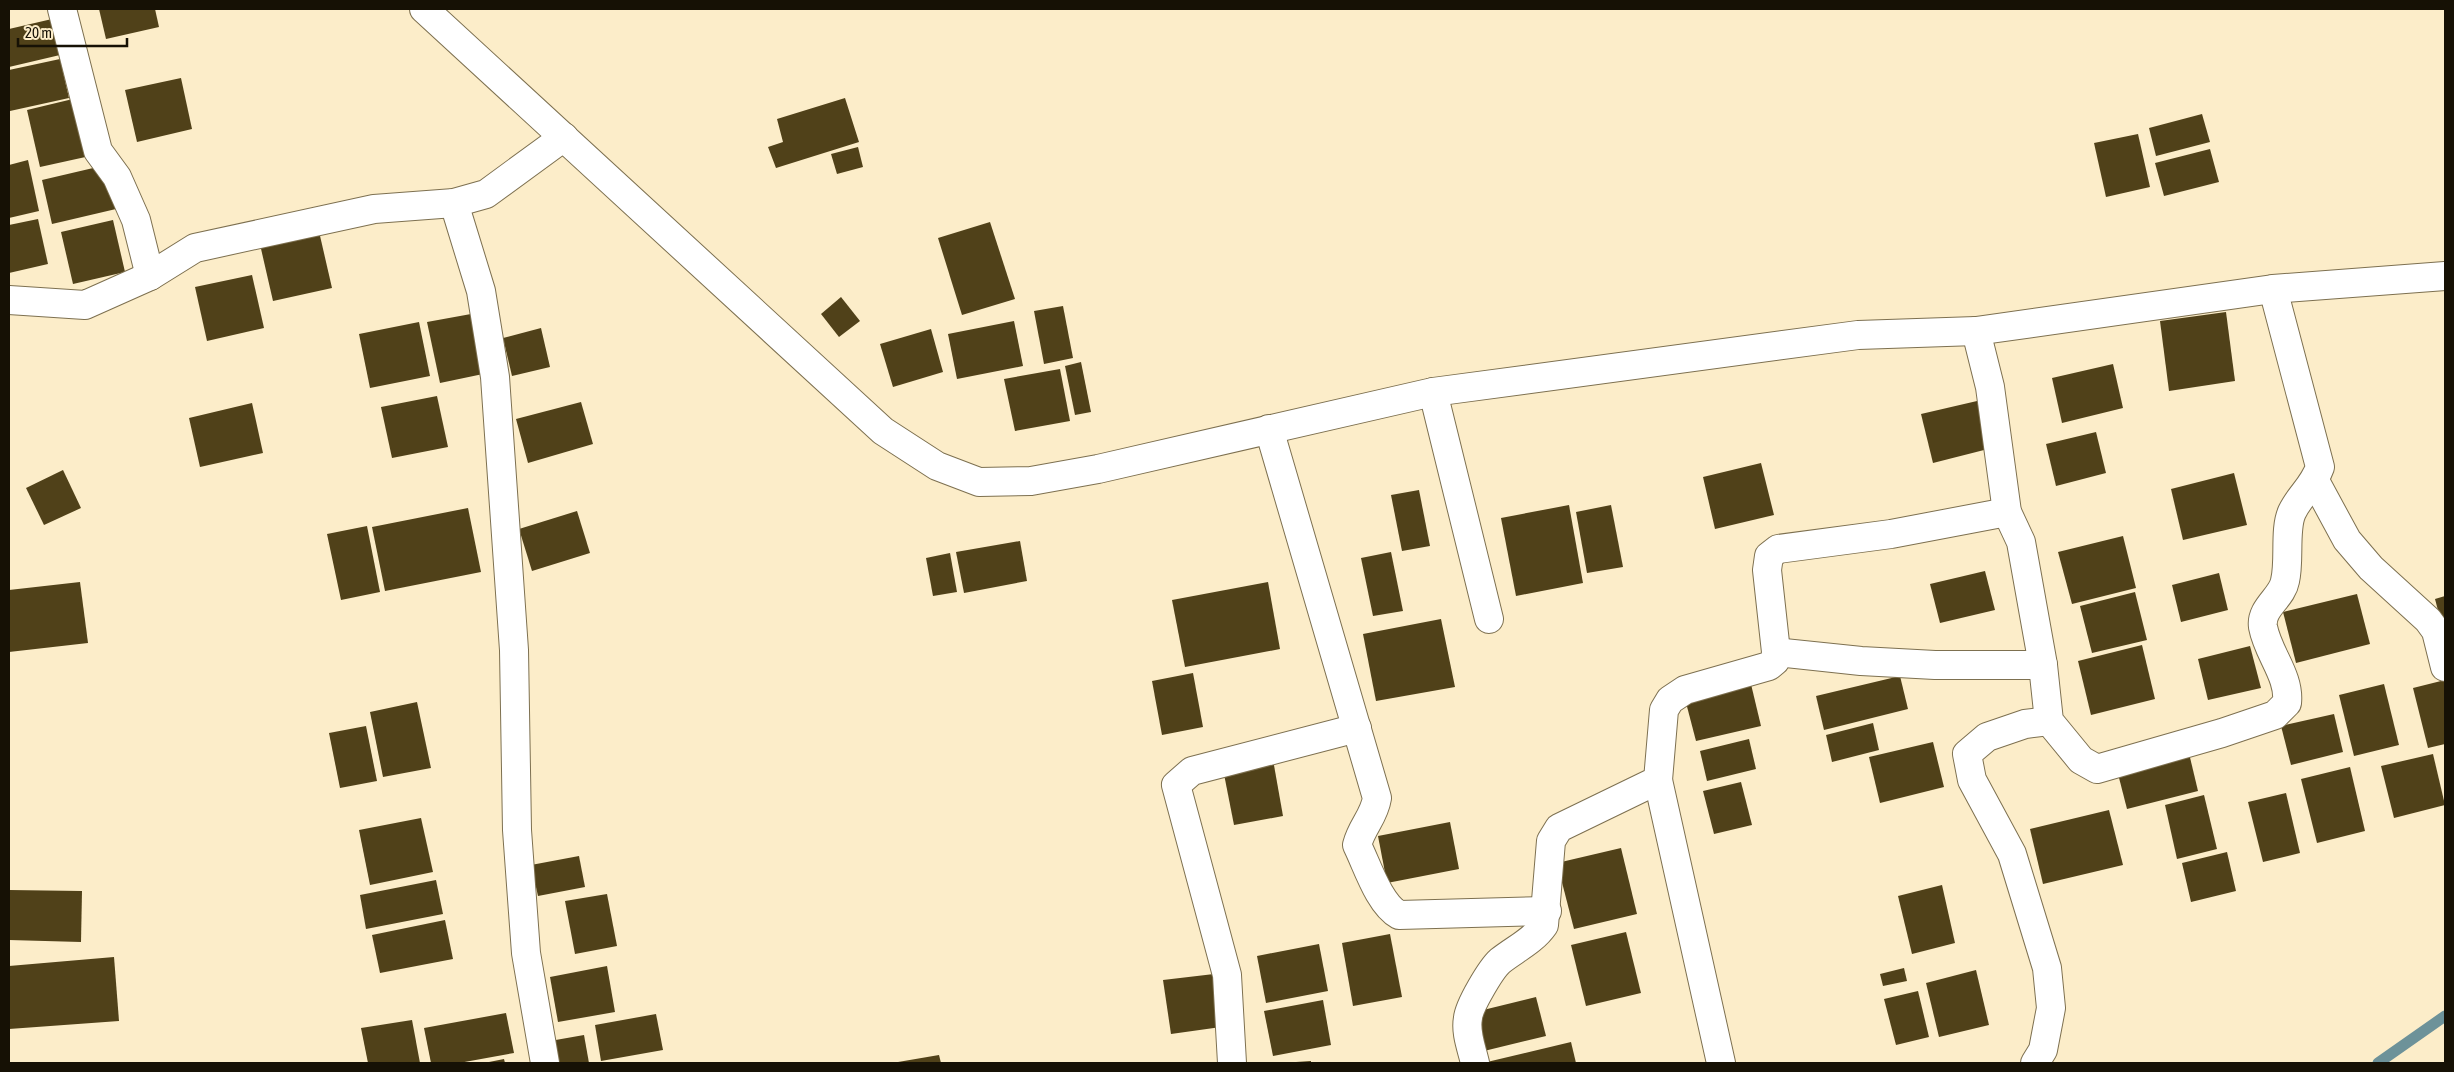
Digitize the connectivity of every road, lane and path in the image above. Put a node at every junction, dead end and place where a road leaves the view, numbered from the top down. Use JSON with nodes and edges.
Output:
{"nodes":[{"id":1,"x":62,"y":9,"type":"edge"},
{"id":2,"x":424,"y":9,"type":"edge"},
{"id":3,"x":564,"y":137,"type":"junction"},
{"id":4,"x":454,"y":203,"type":"junction"},
{"id":5,"x":150,"y":276,"type":"junction"},
{"id":6,"x":2445,"y":276,"type":"edge"},
{"id":7,"x":2273,"y":289,"type":"junction"},
{"id":8,"x":9,"y":300,"type":"edge"},
{"id":9,"x":1976,"y":331,"type":"junction"},
{"id":10,"x":1434,"y":392,"type":"junction"},
{"id":11,"x":1269,"y":429,"type":"junction"},
{"id":12,"x":2315,"y":481,"type":"junction"},
{"id":13,"x":2007,"y":512,"type":"junction"},
{"id":14,"x":1489,"y":619,"type":"dead end"},
{"id":15,"x":1776,"y":652,"type":"junction"},
{"id":16,"x":2043,"y":665,"type":"junction"},
{"id":17,"x":2445,"y":667,"type":"edge"},
{"id":18,"x":2049,"y":721,"type":"junction"},
{"id":19,"x":1357,"y":728,"type":"junction"},
{"id":20,"x":1658,"y":780,"type":"junction"},
{"id":21,"x":1547,"y":911,"type":"junction"},
{"id":22,"x":545,"y":1063,"type":"edge"},
{"id":23,"x":1232,"y":1063,"type":"edge"},
{"id":24,"x":1475,"y":1063,"type":"edge"},
{"id":25,"x":1721,"y":1063,"type":"edge"},
{"id":26,"x":2035,"y":1063,"type":"edge"}],
"edges":[{"from":1,"to":5,"type":"street"},
{"from":2,"to":3,"type":"street"},
{"from":3,"to":4,"type":"street"},
{"from":3,"to":11,"type":"street"},
{"from":4,"to":5,"type":"street"},
{"from":4,"to":22,"type":"street"},
{"from":5,"to":8,"type":"street"},
{"from":6,"to":7,"type":"street"},
{"from":7,"to":9,"type":"street"},
{"from":7,"to":12,"type":"street"},
{"from":9,"to":10,"type":"street"},
{"from":9,"to":13,"type":"street"},
{"from":10,"to":11,"type":"street"},
{"from":10,"to":14,"type":"street"},
{"from":11,"to":19,"type":"street"},
{"from":12,"to":17,"type":"street"},
{"from":12,"to":18,"type":"street"},
{"from":13,"to":15,"type":"street"},
{"from":13,"to":16,"type":"street"},
{"from":15,"to":16,"type":"street"},
{"from":15,"to":20,"type":"street"},
{"from":16,"to":18,"type":"street"},
{"from":18,"to":26,"type":"street"},
{"from":19,"to":21,"type":"street"},
{"from":19,"to":23,"type":"street"},
{"from":20,"to":21,"type":"street"},
{"from":20,"to":25,"type":"street"},
{"from":21,"to":24,"type":"street"}]}
